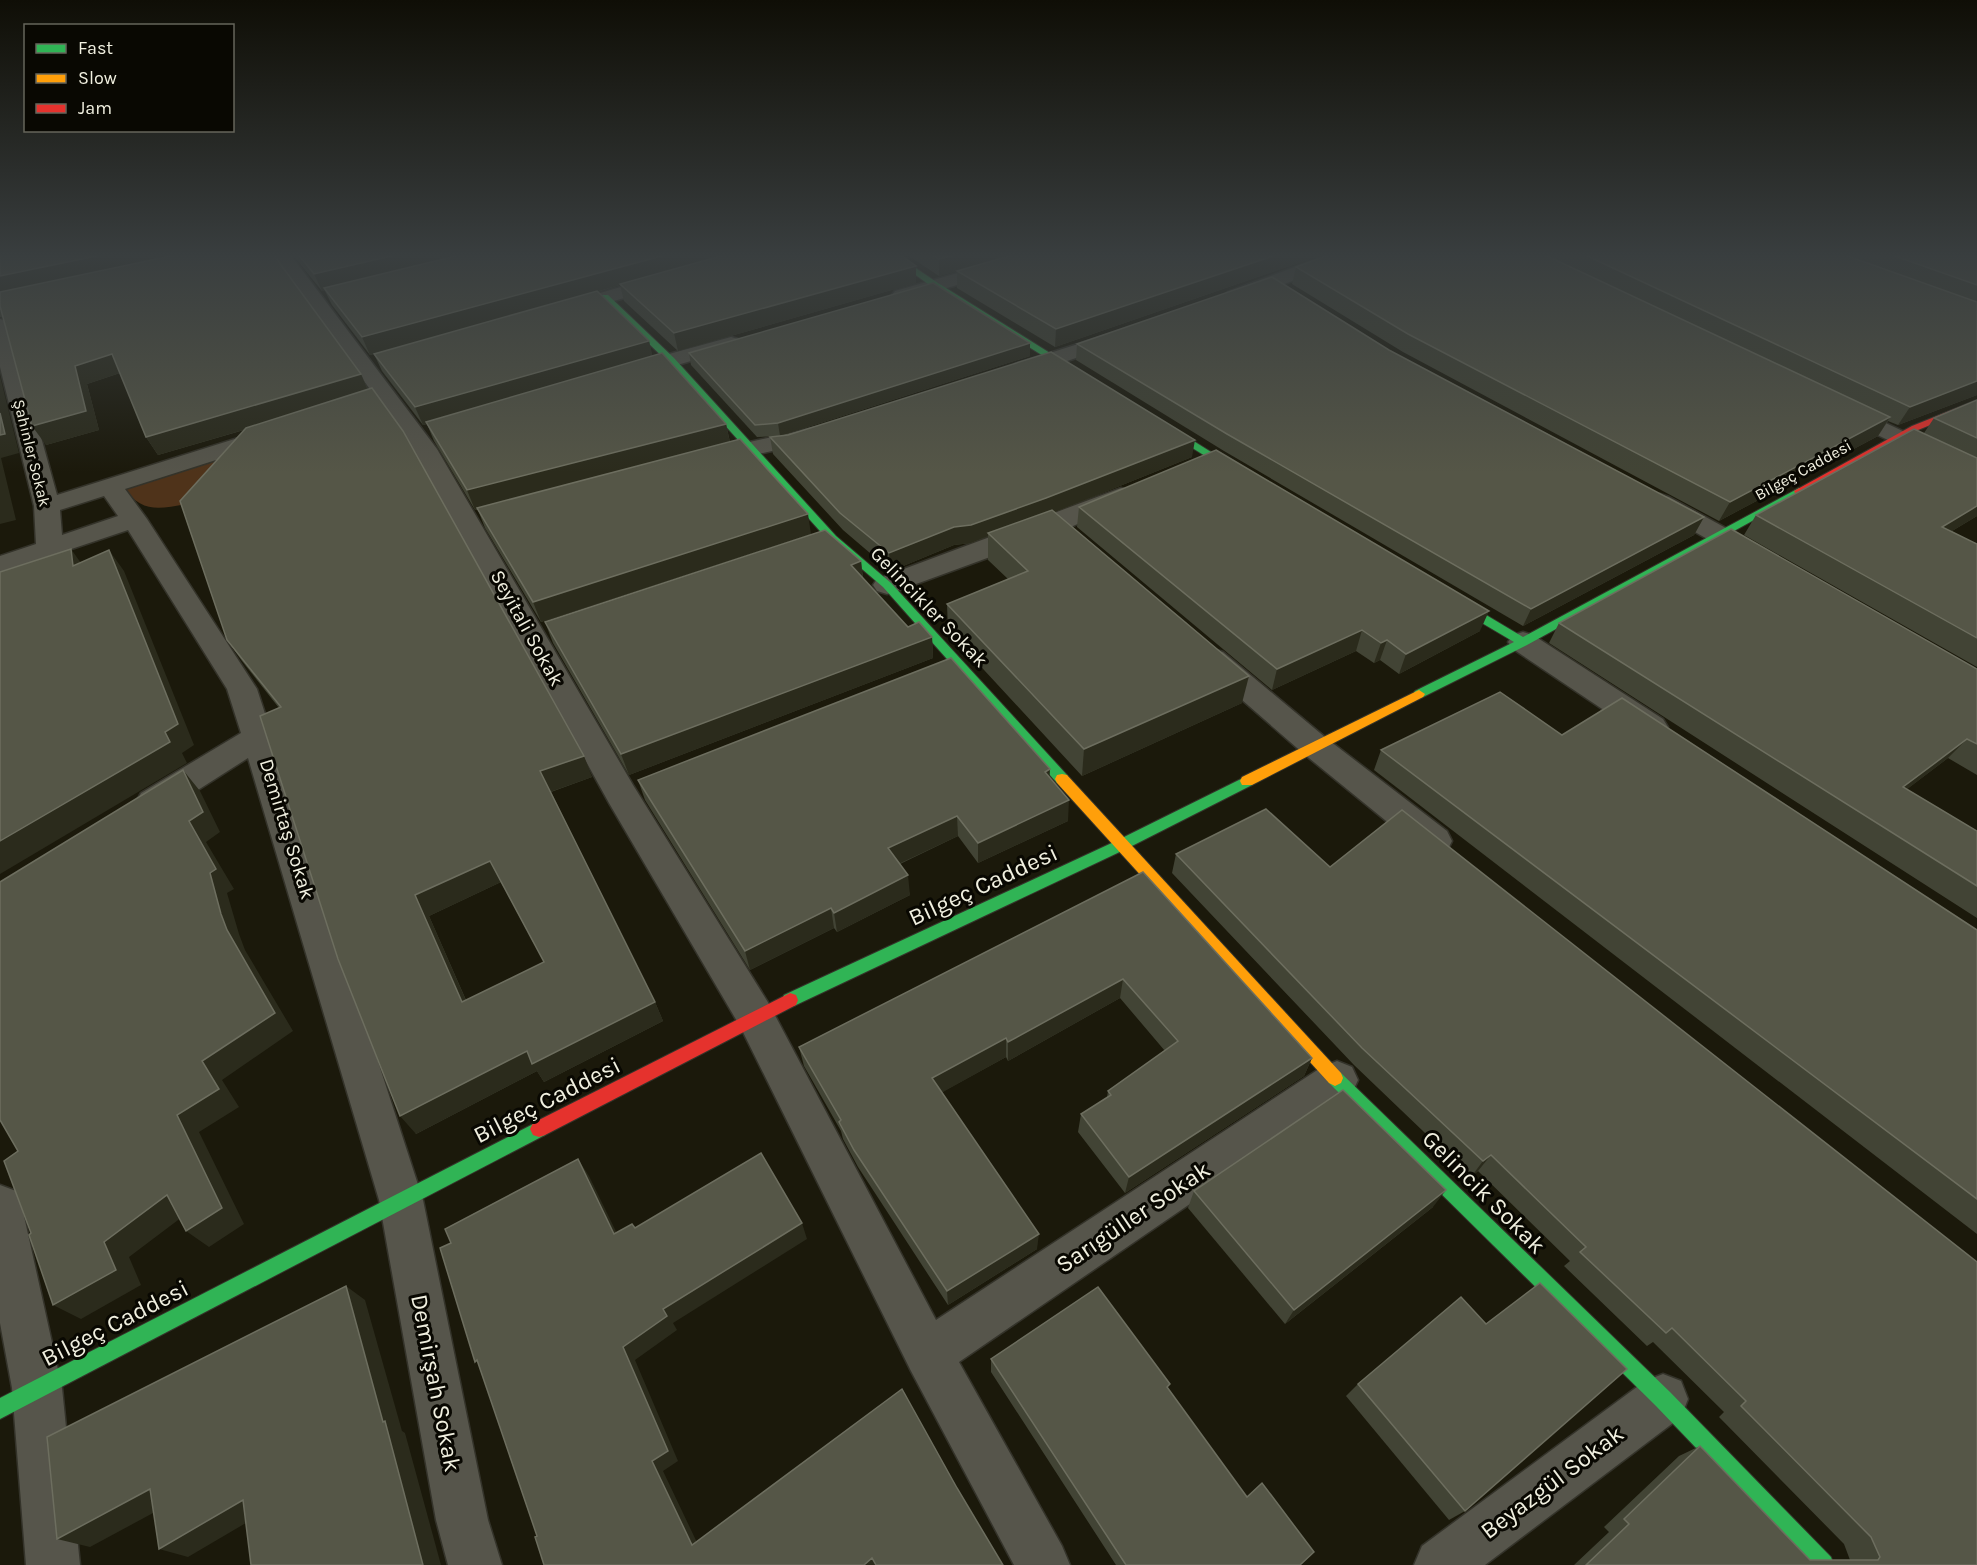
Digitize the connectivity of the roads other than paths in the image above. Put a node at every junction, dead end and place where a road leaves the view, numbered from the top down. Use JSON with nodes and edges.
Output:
{"nodes":[{"id":1,"x":1,"y":327,"type":"edge"},
{"id":2,"x":350,"y":327,"type":"edge"},
{"id":3,"x":636,"y":327,"type":"edge"},
{"id":4,"x":1003,"y":327,"type":"edge"},
{"id":5,"x":1133,"y":332,"type":"edge"},
{"id":6,"x":751,"y":338,"type":"edge"},
{"id":7,"x":1055,"y":359,"type":"junction"},
{"id":8,"x":671,"y":360,"type":"junction"},
{"id":9,"x":619,"y":376,"type":"edge"},
{"id":10,"x":998,"y":377,"type":"edge"},
{"id":11,"x":1095,"y":384,"type":"edge"},
{"id":12,"x":1822,"y":400,"type":"edge"},
{"id":13,"x":1977,"y":403,"type":"edge"},
{"id":14,"x":1144,"y":414,"type":"edge"},
{"id":15,"x":839,"y":427,"type":"edge"},
{"id":16,"x":288,"y":430,"type":"edge"},
{"id":17,"x":1897,"y":437,"type":"junction"},
{"id":18,"x":752,"y":447,"type":"junction"},
{"id":19,"x":1214,"y":458,"type":"junction"},
{"id":20,"x":695,"y":462,"type":"edge"},
{"id":21,"x":1182,"y":471,"type":"edge"},
{"id":22,"x":1977,"y":476,"type":"edge"},
{"id":23,"x":1254,"y":481,"type":"edge"},
{"id":24,"x":110,"y":487,"type":"junction"},
{"id":25,"x":1140,"y":488,"type":"edge"},
{"id":26,"x":1636,"y":490,"type":"edge"},
{"id":27,"x":47,"y":506,"type":"junction"},
{"id":28,"x":134,"y":519,"type":"junction"},
{"id":29,"x":1055,"y":524,"type":"junction"},
{"id":30,"x":1720,"y":535,"type":"junction"},
{"id":31,"x":1082,"y":547,"type":"edge"},
{"id":32,"x":50,"y":548,"type":"junction"},
{"id":33,"x":1771,"y":564,"type":"edge"},
{"id":34,"x":0,"y":565,"type":"edge"},
{"id":35,"x":887,"y":585,"type":"junction"},
{"id":36,"x":1433,"y":588,"type":"edge"},
{"id":37,"x":1190,"y":639,"type":"edge"},
{"id":38,"x":1523,"y":642,"type":"junction"},
{"id":39,"x":957,"y":663,"type":"junction"},
{"id":40,"x":925,"y":676,"type":"edge"},
{"id":41,"x":258,"y":736,"type":"junction"},
{"id":42,"x":1315,"y":746,"type":"junction"},
{"id":43,"x":1681,"y":746,"type":"edge"},
{"id":44,"x":654,"y":782,"type":"edge"},
{"id":45,"x":621,"y":794,"type":"junction"},
{"id":46,"x":126,"y":818,"type":"edge"},
{"id":47,"x":1121,"y":845,"type":"junction"},
{"id":48,"x":1464,"y":863,"type":"edge"},
{"id":49,"x":755,"y":1016,"type":"junction"},
{"id":50,"x":1337,"y":1080,"type":"junction"},
{"id":51,"x":401,"y":1200,"type":"junction"},
{"id":52,"x":0,"y":1207,"type":"edge"},
{"id":53,"x":928,"y":1354,"type":"junction"},
{"id":54,"x":18,"y":1398,"type":"edge"},
{"id":55,"x":1662,"y":1399,"type":"junction"},
{"id":56,"x":53,"y":1565,"type":"edge"},
{"id":57,"x":475,"y":1565,"type":"edge"},
{"id":58,"x":1043,"y":1565,"type":"edge"},
{"id":59,"x":1442,"y":1565,"type":"edge"},
{"id":60,"x":1823,"y":1565,"type":"edge"}],
"edges":[{"from":1,"to":27,"type":"street","name":"Şahinler Sokak"},
{"from":2,"to":45,"type":"street","name":"Seyitali Sokak"},
{"from":3,"to":8,"type":"street","name":"Gelincikler Sokak"},
{"from":4,"to":7,"type":"street"},
{"from":5,"to":7,"type":"street"},
{"from":6,"to":8,"type":"street"},
{"from":7,"to":10,"type":"street"},
{"from":7,"to":11,"type":"street"},
{"from":8,"to":9,"type":"street"},
{"from":8,"to":18,"type":"street","name":"Gelincikler Sokak"},
{"from":12,"to":17,"type":"street"},
{"from":13,"to":17,"type":"street","name":"Bilgeç Caddesi"},
{"from":14,"to":19,"type":"street"},
{"from":15,"to":18,"type":"street"},
{"from":16,"to":24,"type":"street"},
{"from":17,"to":22,"type":"street"},
{"from":17,"to":30,"type":"street","name":"Bilgeç Caddesi"},
{"from":18,"to":20,"type":"street"},
{"from":18,"to":35,"type":"street","name":"Gelincikler Sokak"},
{"from":19,"to":21,"type":"street"},
{"from":19,"to":23,"type":"street"},
{"from":24,"to":27,"type":"street"},
{"from":24,"to":28,"type":"street","name":"Demirtaş Sokak"},
{"from":25,"to":29,"type":"street"},
{"from":26,"to":30,"type":"street"},
{"from":27,"to":32,"type":"street","name":"Şahinler Sokak"},
{"from":28,"to":32,"type":"street"},
{"from":28,"to":41,"type":"street","name":"Demirtaş Sokak"},
{"from":29,"to":31,"type":"street"},
{"from":29,"to":35,"type":"street"},
{"from":30,"to":33,"type":"street"},
{"from":30,"to":38,"type":"street","name":"Bilgeç Caddesi"},
{"from":32,"to":34,"type":"street"},
{"from":35,"to":39,"type":"street","name":"Gelincikler Sokak"},
{"from":36,"to":38,"type":"street"},
{"from":37,"to":42,"type":"street"},
{"from":38,"to":42,"type":"street","name":"Bilgeç Caddesi"},
{"from":38,"to":43,"type":"street"},
{"from":39,"to":40,"type":"street"},
{"from":39,"to":47,"type":"street","name":"Gelincikler Sokak"},
{"from":41,"to":46,"type":"street"},
{"from":41,"to":51,"type":"street","name":"Demirtaş Sokak"},
{"from":42,"to":47,"type":"street","name":"Bilgeç Caddesi"},
{"from":42,"to":48,"type":"street"},
{"from":44,"to":45,"type":"street"},
{"from":45,"to":49,"type":"street","name":"Seyitali Sokak"},
{"from":47,"to":49,"type":"street","name":"Bilgeç Caddesi"},
{"from":47,"to":50,"type":"street","name":"Gelincik Sokak"},
{"from":49,"to":51,"type":"street","name":"Bilgeç Caddesi"},
{"from":49,"to":53,"type":"street","name":"Seyitali Sokak"},
{"from":50,"to":53,"type":"street","name":"Sarıgüller Sokak"},
{"from":50,"to":55,"type":"street","name":"Gelincik Sokak"},
{"from":51,"to":54,"type":"street","name":"Bilgeç Caddesi"},
{"from":51,"to":57,"type":"street","name":"Demirşah Sokak"},
{"from":52,"to":54,"type":"street"},
{"from":53,"to":58,"type":"street","name":"Seyitali Sokak"},
{"from":54,"to":56,"type":"street"},
{"from":55,"to":59,"type":"street","name":"Beyazgül Sokak"},
{"from":55,"to":60,"type":"street","name":"Gelincik Sokak"}]}
